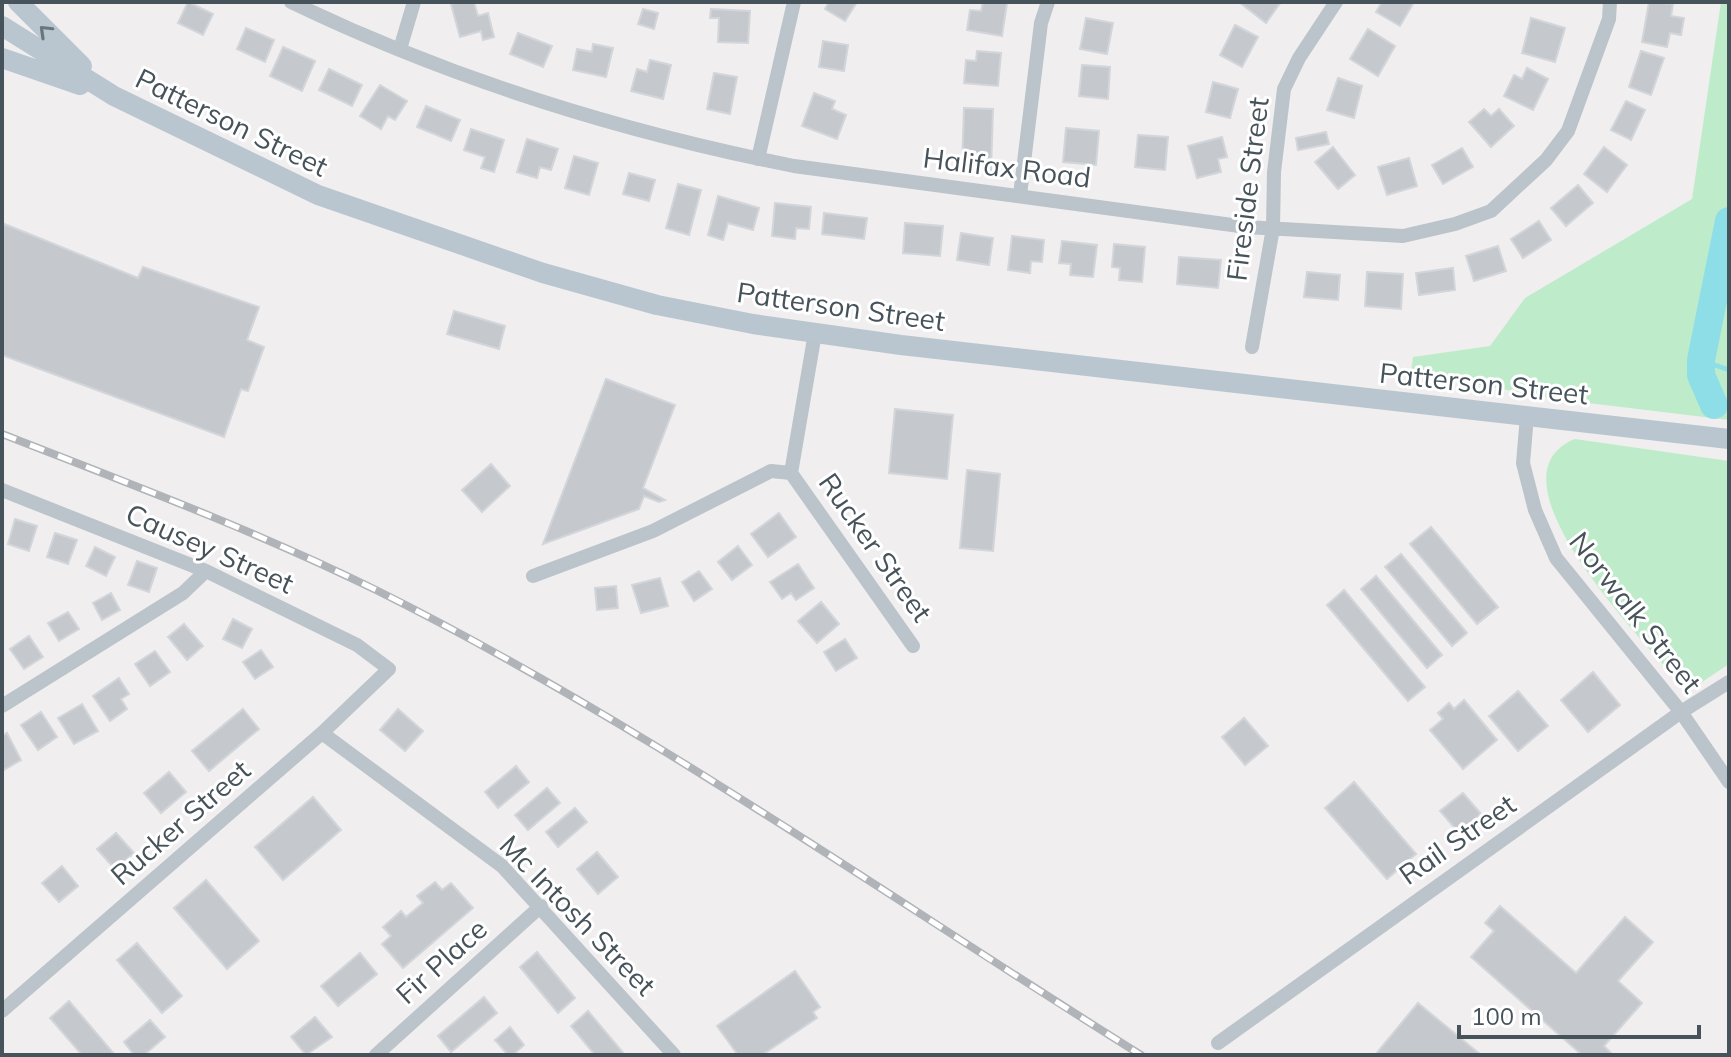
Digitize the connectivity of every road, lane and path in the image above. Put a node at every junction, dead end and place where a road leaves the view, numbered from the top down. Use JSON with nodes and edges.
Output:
{"nodes":[{"id":1,"x":18,"y":2,"type":"edge"},
{"id":2,"x":291,"y":2,"type":"edge"},
{"id":3,"x":414,"y":2,"type":"edge"},
{"id":4,"x":794,"y":2,"type":"edge"},
{"id":5,"x":1048,"y":2,"type":"edge"},
{"id":6,"x":1336,"y":2,"type":"edge"},
{"id":7,"x":1610,"y":2,"type":"edge"},
{"id":8,"x":2,"y":26,"type":"edge"},
{"id":9,"x":400,"y":49,"type":"junction"},
{"id":10,"x":2,"y":58,"type":"edge"},
{"id":11,"x":114,"y":96,"type":"junction"},
{"id":12,"x":758,"y":159,"type":"junction"},
{"id":13,"x":1020,"y":195,"type":"junction"},
{"id":14,"x":1273,"y":228,"type":"junction"},
{"id":15,"x":815,"y":333,"type":"junction"},
{"id":16,"x":1252,"y":347,"type":"dead end"},
{"id":17,"x":1527,"y":416,"type":"junction"},
{"id":18,"x":1729,"y":439,"type":"edge"},
{"id":19,"x":791,"y":473,"type":"junction"},
{"id":20,"x":2,"y":490,"type":"edge"},
{"id":21,"x":206,"y":571,"type":"junction"},
{"id":22,"x":533,"y":576,"type":"dead end"},
{"id":23,"x":913,"y":646,"type":"dead end"},
{"id":24,"x":389,"y":669,"type":"joint"},
{"id":25,"x":1729,"y":682,"type":"edge"},
{"id":26,"x":2,"y":706,"type":"edge"},
{"id":27,"x":1681,"y":712,"type":"junction"},
{"id":28,"x":322,"y":733,"type":"junction"},
{"id":29,"x":1729,"y":782,"type":"edge"},
{"id":30,"x":541,"y":906,"type":"junction"},
{"id":31,"x":2,"y":1011,"type":"edge"},
{"id":32,"x":1218,"y":1043,"type":"dead end"},
{"id":33,"x":376,"y":1055,"type":"edge"},
{"id":34,"x":674,"y":1055,"type":"edge"}],
"edges":[{"from":11,"to":1,"type":"main road","one_way":true},
{"from":2,"to":9,"type":"street","name":"Halifax Road"},
{"from":3,"to":9,"type":"street"},
{"from":4,"to":12,"type":"street"},
{"from":5,"to":13,"type":"street"},
{"from":6,"to":14,"type":"street","name":"Fireside Street"},
{"from":7,"to":14,"type":"street","name":"Halifax Road"},
{"from":8,"to":11,"type":"main road","name":"Patterson Street"},
{"from":9,"to":12,"type":"street","name":"Halifax Road"},
{"from":10,"to":11,"type":"main road"},
{"from":11,"to":15,"type":"main road","name":"Patterson Street"},
{"from":12,"to":13,"type":"street","name":"Halifax Road"},
{"from":13,"to":14,"type":"street","name":"Halifax Road"},
{"from":14,"to":16,"type":"street","name":"Fireside Street"},
{"from":15,"to":17,"type":"main road","name":"Patterson Street"},
{"from":15,"to":19,"type":"street"},
{"from":17,"to":18,"type":"main road","name":"Patterson Street"},
{"from":17,"to":27,"type":"street","name":"Norwalk Street"},
{"from":19,"to":22,"type":"street","name":"Rucker Street"},
{"from":19,"to":23,"type":"street","name":"Rucker Street"},
{"from":20,"to":21,"type":"street","name":"Causey Street"},
{"from":21,"to":24,"type":"street","name":"Causey Street"},
{"from":21,"to":26,"type":"street"},
{"from":24,"to":28,"type":"street","name":"Rucker Street"},
{"from":25,"to":27,"type":"street","name":"Rail Street"},
{"from":27,"to":29,"type":"street","name":"Norwalk Street"},
{"from":27,"to":32,"type":"street","name":"Rail Street"},
{"from":28,"to":30,"type":"street","name":"Mc Intosh Street"},
{"from":28,"to":31,"type":"street","name":"Rucker Street"},
{"from":30,"to":33,"type":"street","name":"Fir Place"},
{"from":30,"to":34,"type":"street","name":"Mc Intosh Street"}]}
